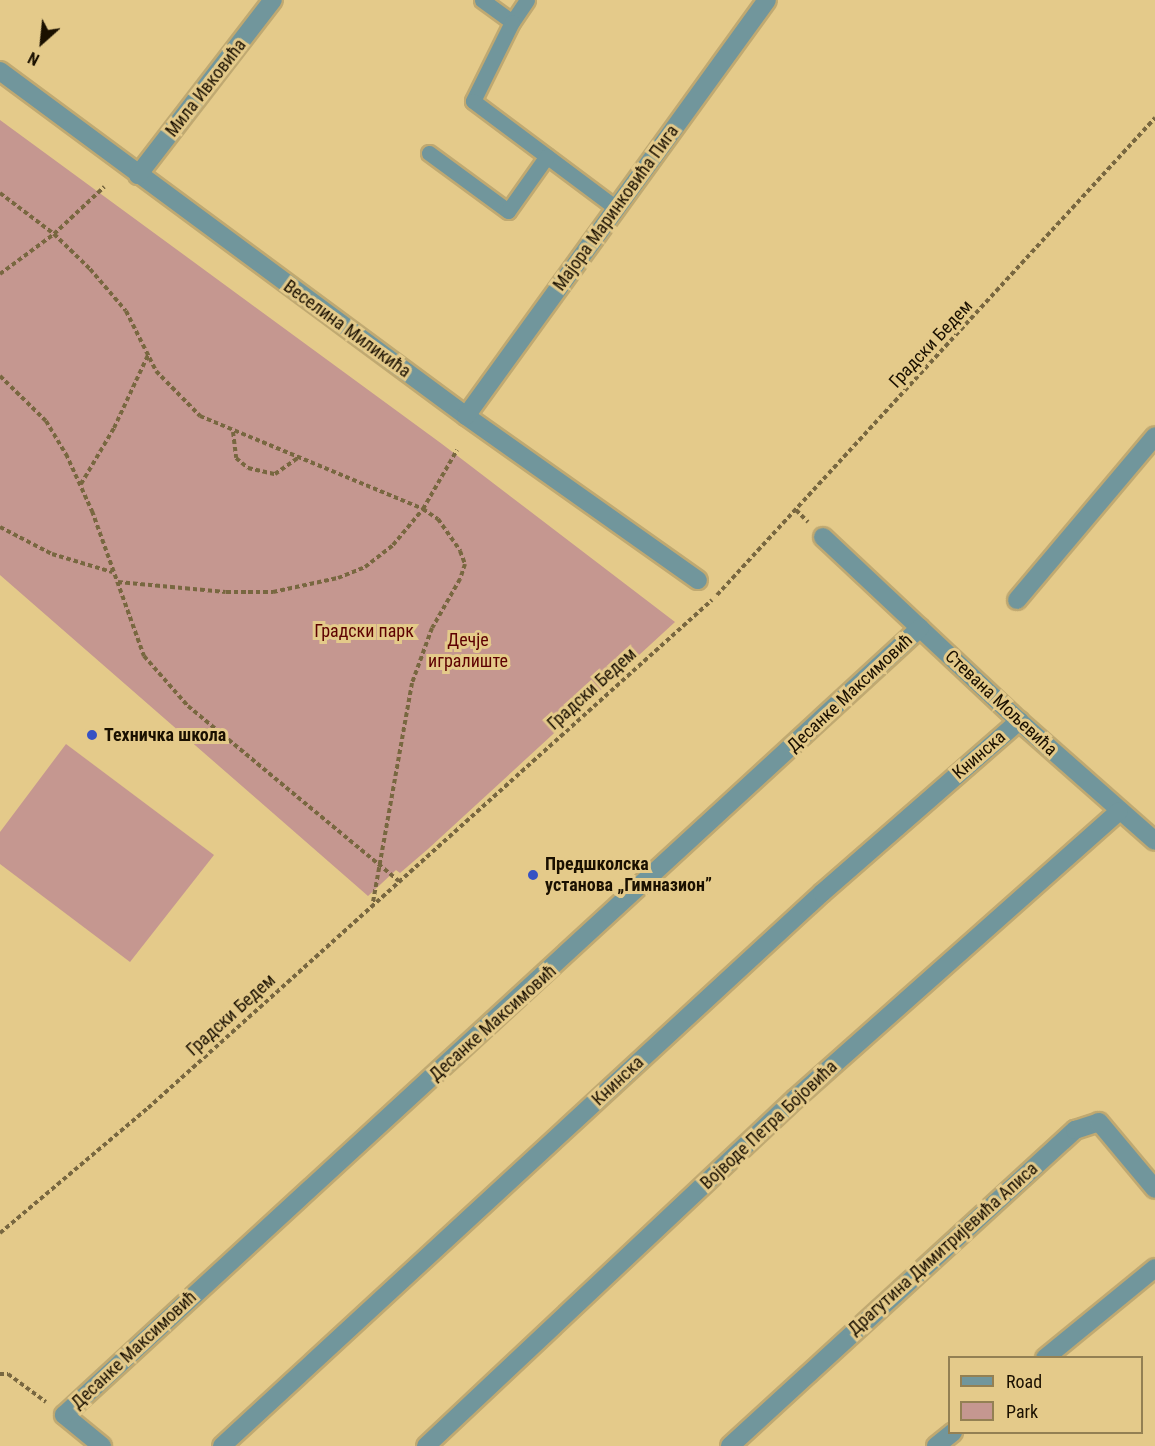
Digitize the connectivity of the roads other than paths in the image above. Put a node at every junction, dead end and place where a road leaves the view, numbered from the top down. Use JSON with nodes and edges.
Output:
{"nodes":[{"id":1,"x":273,"y":0,"type":"edge"},
{"id":2,"x":482,"y":0,"type":"edge"},
{"id":3,"x":527,"y":0,"type":"edge"},
{"id":4,"x":767,"y":0,"type":"edge"},
{"id":5,"x":512,"y":22,"type":"junction"},
{"id":6,"x":0,"y":71,"type":"edge"},
{"id":7,"x":429,"y":153,"type":"dead end"},
{"id":8,"x":547,"y":156,"type":"junction"},
{"id":9,"x":138,"y":175,"type":"junction"},
{"id":10,"x":616,"y":208,"type":"junction"},
{"id":11,"x":466,"y":416,"type":"junction"},
{"id":12,"x":1155,"y":435,"type":"edge"},
{"id":13,"x":823,"y":537,"type":"dead end"},
{"id":14,"x":698,"y":580,"type":"dead end"},
{"id":15,"x":1017,"y":600,"type":"dead end"},
{"id":16,"x":920,"y":628,"type":"junction"},
{"id":17,"x":1019,"y":721,"type":"junction"},
{"id":18,"x":1119,"y":811,"type":"junction"},
{"id":19,"x":1155,"y":841,"type":"edge"},
{"id":20,"x":1155,"y":1188,"type":"edge"},
{"id":21,"x":1155,"y":1268,"type":"edge"},
{"id":22,"x":1047,"y":1356,"type":"edge"},
{"id":23,"x":951,"y":1434,"type":"edge"},
{"id":24,"x":102,"y":1446,"type":"edge"},
{"id":25,"x":222,"y":1446,"type":"edge"},
{"id":26,"x":426,"y":1446,"type":"edge"},
{"id":27,"x":730,"y":1446,"type":"edge"},
{"id":28,"x":936,"y":1446,"type":"edge"}],
"edges":[{"from":1,"to":9,"type":"street","name":"Мила Ивковића"},
{"from":2,"to":5,"type":"lane"},
{"from":3,"to":5,"type":"lane"},
{"from":4,"to":10,"type":"street","name":"Мајора Маринковића Пига"},
{"from":5,"to":8,"type":"lane"},
{"from":6,"to":9,"type":"street","name":"Веселина Миликића"},
{"from":7,"to":8,"type":"lane"},
{"from":8,"to":10,"type":"lane"},
{"from":9,"to":11,"type":"street","name":"Веселина Миликића"},
{"from":10,"to":11,"type":"street","name":"Мајора Маринковића Пига"},
{"from":11,"to":14,"type":"street","name":"Веселина Миликића"},
{"from":12,"to":15,"type":"street"},
{"from":13,"to":16,"type":"street","name":"Стевана Мољевића"},
{"from":16,"to":17,"type":"street","name":"Стевана Мољевића"},
{"from":16,"to":24,"type":"street","name":"Десанке Максимовић"},
{"from":17,"to":18,"type":"street","name":"Стевана Мољевића"},
{"from":17,"to":25,"type":"street","name":"Книнска"},
{"from":18,"to":19,"type":"street","name":"Стевана Мољевића"},
{"from":18,"to":26,"type":"street","name":"Војводе Петра Бојовића"},
{"from":20,"to":27,"type":"street","name":"Драгутина Димитријевића Аписа"},
{"from":21,"to":22,"type":"street"},
{"from":23,"to":28,"type":"street"}]}
